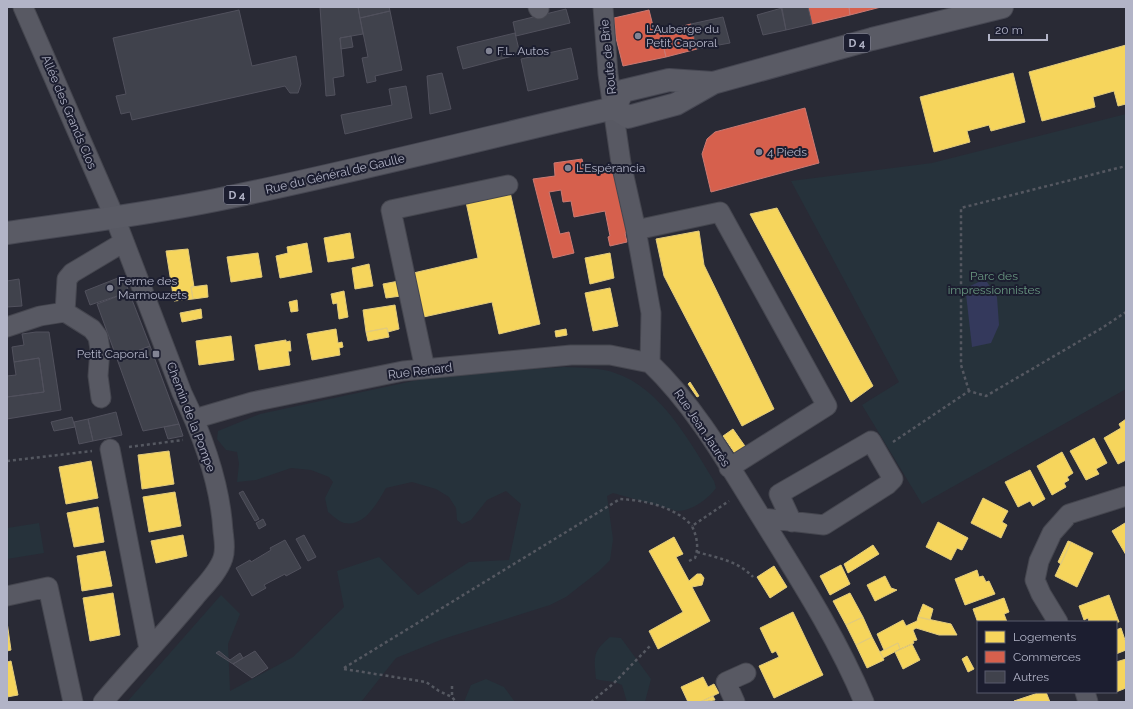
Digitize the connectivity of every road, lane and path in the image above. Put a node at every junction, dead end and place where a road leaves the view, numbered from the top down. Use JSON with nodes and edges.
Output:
{"nodes":[{"id":1,"x":23,"y":7,"type":"edge"},
{"id":2,"x":603,"y":7,"type":"edge"},
{"id":3,"x":1002,"y":7,"type":"edge"},
{"id":4,"x":969,"y":11,"type":"edge"},
{"id":5,"x":614,"y":108,"type":"junction"},
{"id":6,"x":1126,"y":166,"type":"edge"},
{"id":7,"x":508,"y":185,"type":"dead end"},
{"id":8,"x":115,"y":218,"type":"junction"},
{"id":9,"x":636,"y":230,"type":"junction"},
{"id":10,"x":7,"y":233,"type":"edge"},
{"id":11,"x":124,"y":242,"type":"junction"},
{"id":12,"x":65,"y":312,"type":"junction"},
{"id":13,"x":1126,"y":312,"type":"edge"},
{"id":14,"x":7,"y":327,"type":"edge"},
{"id":15,"x":650,"y":363,"type":"junction"},
{"id":16,"x":425,"y":369,"type":"junction"},
{"id":17,"x":969,"y":391,"type":"junction"},
{"id":18,"x":101,"y":398,"type":"dead end"},
{"id":19,"x":194,"y":419,"type":"junction"},
{"id":20,"x":892,"y":443,"type":"dead end"},
{"id":21,"x":110,"y":449,"type":"dead end"},
{"id":22,"x":729,"y":468,"type":"junction"},
{"id":23,"x":744,"y":490,"type":"junction"},
{"id":24,"x":1126,"y":496,"type":"edge"},
{"id":25,"x":762,"y":518,"type":"junction"},
{"id":26,"x":792,"y":522,"type":"junction"},
{"id":27,"x":692,"y":526,"type":"junction"},
{"id":28,"x":697,"y":552,"type":"junction"},
{"id":29,"x":689,"y":561,"type":"dead end"},
{"id":30,"x":753,"y":577,"type":"dead end"},
{"id":31,"x":7,"y":596,"type":"edge"},
{"id":32,"x":1057,"y":621,"type":"edge"},
{"id":33,"x":650,"y":646,"type":"dead end"},
{"id":34,"x":149,"y":649,"type":"junction"},
{"id":35,"x":746,"y":673,"type":"dead end"},
{"id":36,"x":452,"y":686,"type":"dead end"},
{"id":37,"x":452,"y":697,"type":"junction"},
{"id":38,"x":73,"y":702,"type":"edge"},
{"id":39,"x":103,"y":702,"type":"edge"},
{"id":40,"x":456,"y":702,"type":"edge"},
{"id":41,"x":591,"y":702,"type":"edge"},
{"id":42,"x":735,"y":702,"type":"edge"},
{"id":43,"x":864,"y":702,"type":"edge"}],
"edges":[{"from":1,"to":8,"type":"street","name":"Allée des Grands Clos"},
{"from":2,"to":5,"type":"street","name":"Route de Brie"},
{"from":3,"to":4,"type":"main road","number":"D 4"},
{"from":4,"to":5,"type":"main road","number":"D 4"},
{"from":5,"to":8,"type":"main road","name":"Rue du Général de Gaulle","number":"D 4"},
{"from":5,"to":9,"type":"street"},
{"from":6,"to":17,"type":"path"},
{"from":7,"to":16,"type":"street"},
{"from":8,"to":10,"type":"main road","name":"Rue du Général de Gaulle","number":"D 4"},
{"from":8,"to":11,"type":"street","name":"Chemin de la Pompe"},
{"from":9,"to":15,"type":"street"},
{"from":9,"to":22,"type":"street"},
{"from":11,"to":12,"type":"street"},
{"from":11,"to":19,"type":"street","name":"Chemin de la Pompe"},
{"from":12,"to":14,"type":"street"},
{"from":12,"to":18,"type":"street"},
{"from":13,"to":17,"type":"path"},
{"from":15,"to":16,"type":"street","name":"Rue Renard"},
{"from":15,"to":22,"type":"street","name":"Rue Jean Jaurès"},
{"from":16,"to":19,"type":"street","name":"Rue Renard"},
{"from":17,"to":20,"type":"path"},
{"from":19,"to":34,"type":"street","name":"Chemin de la Pompe"},
{"from":21,"to":34,"type":"street"},
{"from":22,"to":23,"type":"street","name":"Rue Jean Jaurès"},
{"from":23,"to":25,"type":"street","name":"Rue Jean Jaurès"},
{"from":23,"to":27,"type":"path"},
{"from":24,"to":32,"type":"street"},
{"from":25,"to":26,"type":"street"},
{"from":25,"to":43,"type":"street","name":"Rue Jean Jaurès"},
{"from":26,"to":26,"type":"street"},
{"from":27,"to":28,"type":"path"},
{"from":27,"to":37,"type":"path"},
{"from":28,"to":29,"type":"path"},
{"from":28,"to":30,"type":"path"},
{"from":31,"to":38,"type":"street"},
{"from":33,"to":41,"type":"path"},
{"from":34,"to":39,"type":"street","name":"Chemin de la Pompe"},
{"from":35,"to":42,"type":"street"},
{"from":36,"to":37,"type":"path"},
{"from":37,"to":40,"type":"path"}]}
